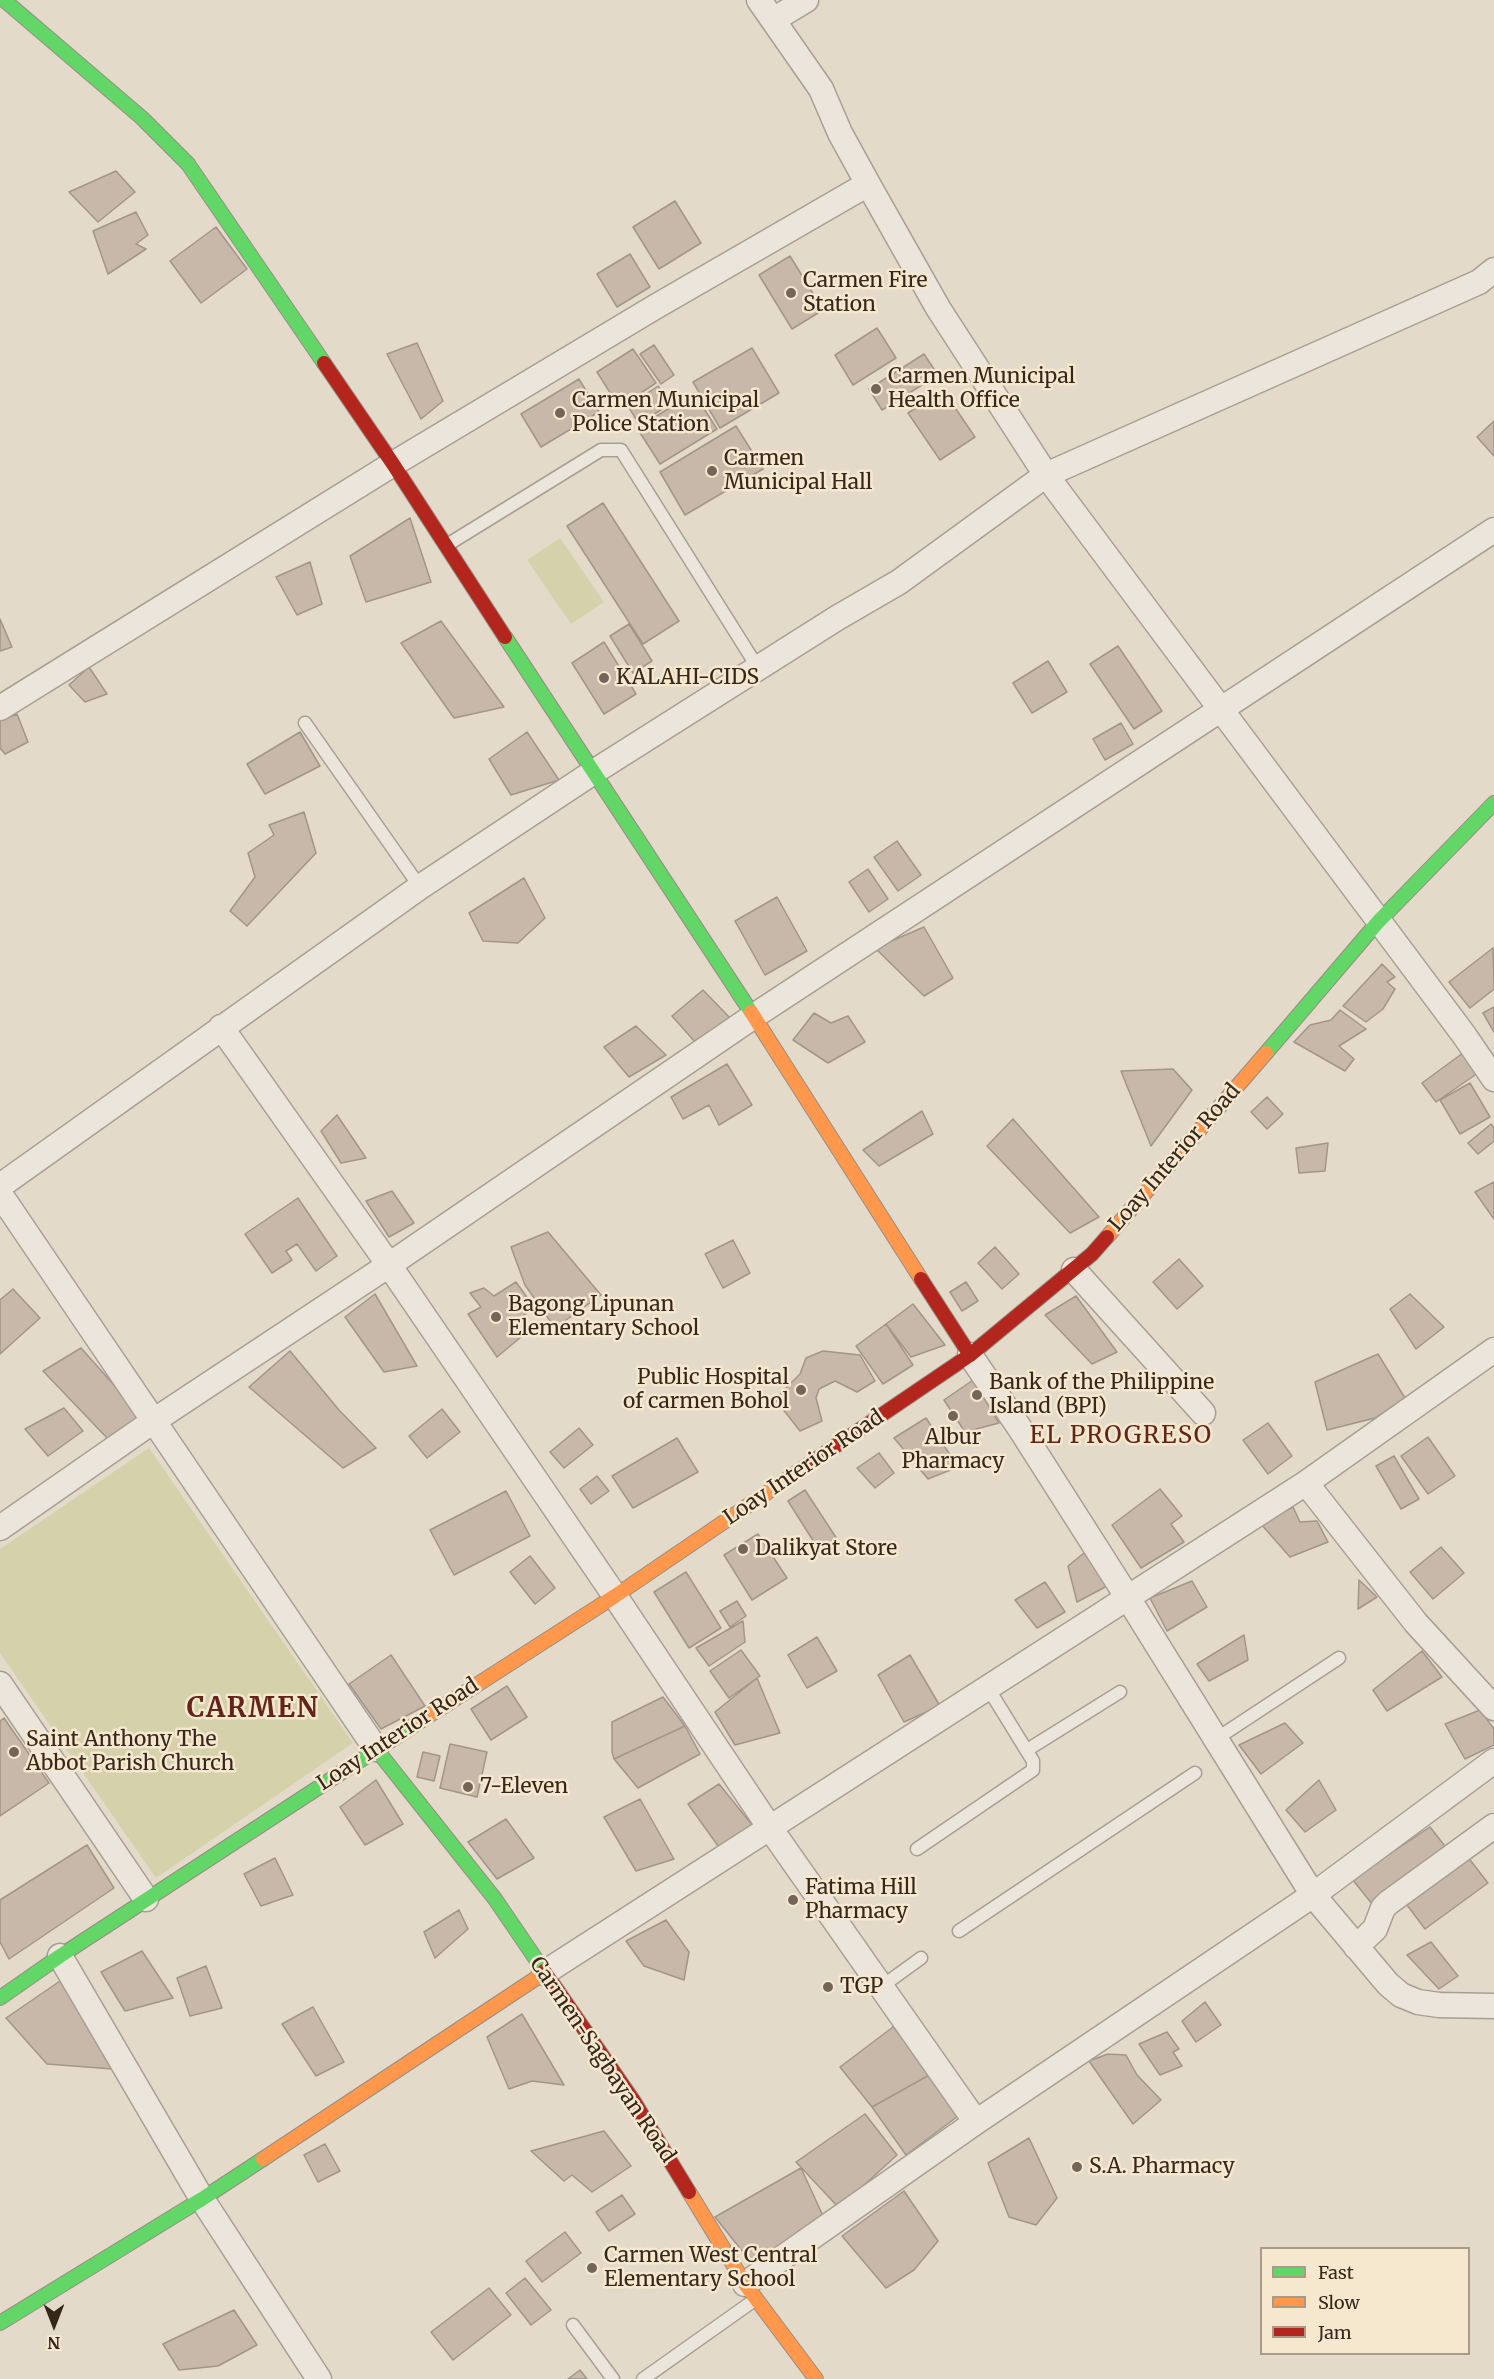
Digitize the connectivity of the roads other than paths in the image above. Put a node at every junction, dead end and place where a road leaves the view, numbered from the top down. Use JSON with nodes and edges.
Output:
{"nodes":[{"id":1,"x":4,"y":0,"type":"edge"},
{"id":2,"x":759,"y":0,"type":"edge"},
{"id":3,"x":806,"y":0,"type":"edge"},
{"id":4,"x":773,"y":20,"type":"junction"},
{"id":5,"x":867,"y":184,"type":"junction"},
{"id":6,"x":1489,"y":282,"type":"edge"},
{"id":7,"x":393,"y":464,"type":"junction"},
{"id":8,"x":1046,"y":475,"type":"junction"},
{"id":9,"x":1494,"y":530,"type":"edge"},
{"id":10,"x":446,"y":546,"type":"junction"},
{"id":11,"x":758,"y":668,"type":"junction"},
{"id":12,"x":0,"y":708,"type":"edge"},
{"id":13,"x":1222,"y":710,"type":"junction"},
{"id":14,"x":305,"y":723,"type":"dead end"},
{"id":15,"x":592,"y":773,"type":"junction"},
{"id":16,"x":1494,"y":803,"type":"edge"},
{"id":17,"x":420,"y":887,"type":"junction"},
{"id":18,"x":1378,"y":922,"type":"junction"},
{"id":19,"x":754,"y":1016,"type":"junction"},
{"id":20,"x":221,"y":1027,"type":"junction"},
{"id":21,"x":1494,"y":1079,"type":"edge"},
{"id":22,"x":0,"y":1186,"type":"edge"},
{"id":23,"x":0,"y":1194,"type":"edge"},
{"id":24,"x":389,"y":1265,"type":"junction"},
{"id":25,"x":1074,"y":1270,"type":"junction"},
{"id":26,"x":1494,"y":1350,"type":"edge"},
{"id":27,"x":970,"y":1355,"type":"junction"},
{"id":28,"x":1203,"y":1413,"type":"dead end"},
{"id":29,"x":155,"y":1420,"type":"junction"},
{"id":30,"x":1306,"y":1483,"type":"junction"},
{"id":31,"x":0,"y":1528,"type":"edge"},
{"id":32,"x":615,"y":1596,"type":"junction"},
{"id":33,"x":1128,"y":1598,"type":"junction"},
{"id":34,"x":1339,"y":1658,"type":"dead end"},
{"id":35,"x":0,"y":1684,"type":"edge"},
{"id":36,"x":988,"y":1688,"type":"junction"},
{"id":37,"x":1120,"y":1692,"type":"dead end"},
{"id":38,"x":1494,"y":1708,"type":"edge"},
{"id":39,"x":1216,"y":1739,"type":"junction"},
{"id":40,"x":376,"y":1749,"type":"junction"},
{"id":41,"x":1027,"y":1750,"type":"junction"},
{"id":42,"x":1494,"y":1761,"type":"edge"},
{"id":43,"x":1195,"y":1773,"type":"dead end"},
{"id":44,"x":1494,"y":1826,"type":"edge"},
{"id":45,"x":770,"y":1828,"type":"junction"},
{"id":46,"x":917,"y":1849,"type":"dead end"},
{"id":47,"x":1313,"y":1895,"type":"junction"},
{"id":48,"x":146,"y":1899,"type":"junction"},
{"id":49,"x":959,"y":1931,"type":"dead end"},
{"id":50,"x":1356,"y":1947,"type":"junction"},
{"id":51,"x":60,"y":1956,"type":"junction"},
{"id":52,"x":921,"y":1958,"type":"dead end"},
{"id":53,"x":544,"y":1973,"type":"junction"},
{"id":54,"x":881,"y":1987,"type":"junction"},
{"id":55,"x":0,"y":1998,"type":"edge"},
{"id":56,"x":1494,"y":2006,"type":"edge"},
{"id":57,"x":976,"y":2122,"type":"junction"},
{"id":58,"x":202,"y":2199,"type":"junction"},
{"id":59,"x":751,"y":2291,"type":"junction"},
{"id":60,"x":0,"y":2323,"type":"edge"},
{"id":61,"x":573,"y":2325,"type":"dead end"},
{"id":62,"x":319,"y":2379,"type":"edge"},
{"id":63,"x":613,"y":2379,"type":"edge"},
{"id":64,"x":643,"y":2379,"type":"edge"},
{"id":65,"x":816,"y":2379,"type":"edge"}],
"edges":[{"from":1,"to":7,"type":"main road"},
{"from":2,"to":4,"type":"street"},
{"from":3,"to":4,"type":"street"},
{"from":4,"to":5,"type":"street"},
{"from":5,"to":7,"type":"street"},
{"from":5,"to":8,"type":"street"},
{"from":6,"to":8,"type":"street"},
{"from":7,"to":10,"type":"main road"},
{"from":7,"to":12,"type":"street"},
{"from":8,"to":11,"type":"street"},
{"from":8,"to":13,"type":"street"},
{"from":9,"to":13,"type":"street"},
{"from":10,"to":11,"type":"lane"},
{"from":10,"to":15,"type":"main road"},
{"from":11,"to":15,"type":"street"},
{"from":13,"to":18,"type":"street"},
{"from":13,"to":19,"type":"street"},
{"from":14,"to":17,"type":"lane"},
{"from":15,"to":17,"type":"street"},
{"from":15,"to":19,"type":"main road"},
{"from":16,"to":18,"type":"main road","name":"Loay Interior Road"},
{"from":17,"to":20,"type":"street"},
{"from":18,"to":21,"type":"street"},
{"from":18,"to":25,"type":"main road","name":"Loay Interior Road"},
{"from":19,"to":24,"type":"street"},
{"from":19,"to":27,"type":"main road"},
{"from":20,"to":22,"type":"street"},
{"from":20,"to":24,"type":"street"},
{"from":23,"to":29,"type":"street"},
{"from":24,"to":29,"type":"street"},
{"from":24,"to":32,"type":"street"},
{"from":25,"to":27,"type":"main road","name":"Loay Interior Road"},
{"from":25,"to":28,"type":"street"},
{"from":26,"to":30,"type":"street"},
{"from":27,"to":32,"type":"main road","name":"Loay Interior Road"},
{"from":27,"to":33,"type":"street"},
{"from":29,"to":31,"type":"street"},
{"from":29,"to":40,"type":"street"},
{"from":30,"to":33,"type":"street"},
{"from":30,"to":38,"type":"street"},
{"from":32,"to":40,"type":"main road","name":"Loay Interior Road"},
{"from":32,"to":45,"type":"street"},
{"from":33,"to":36,"type":"street"},
{"from":33,"to":39,"type":"street"},
{"from":34,"to":39,"type":"lane"},
{"from":35,"to":48,"type":"street"},
{"from":36,"to":41,"type":"lane"},
{"from":36,"to":45,"type":"street"},
{"from":37,"to":41,"type":"lane"},
{"from":39,"to":47,"type":"street"},
{"from":40,"to":48,"type":"main road","name":"Loay Interior Road"},
{"from":40,"to":53,"type":"main road","name":"Carmen-Sagbayan Road"},
{"from":41,"to":46,"type":"lane"},
{"from":42,"to":47,"type":"street"},
{"from":43,"to":49,"type":"lane"},
{"from":44,"to":50,"type":"street"},
{"from":45,"to":53,"type":"street"},
{"from":45,"to":54,"type":"street"},
{"from":47,"to":50,"type":"street"},
{"from":47,"to":57,"type":"street"},
{"from":48,"to":51,"type":"main road","name":"Loay Interior Road"},
{"from":50,"to":56,"type":"street"},
{"from":51,"to":55,"type":"main road","name":"Loay Interior Road"},
{"from":51,"to":58,"type":"street"},
{"from":52,"to":54,"type":"lane"},
{"from":53,"to":58,"type":"main road"},
{"from":53,"to":59,"type":"main road","name":"Carmen-Sagbayan Road"},
{"from":54,"to":57,"type":"street"},
{"from":57,"to":59,"type":"street"},
{"from":58,"to":60,"type":"main road"},
{"from":58,"to":62,"type":"street"},
{"from":59,"to":64,"type":"lane"},
{"from":59,"to":65,"type":"main road","name":"Carmen-Sagbayan Road"},
{"from":61,"to":63,"type":"lane"}]}
